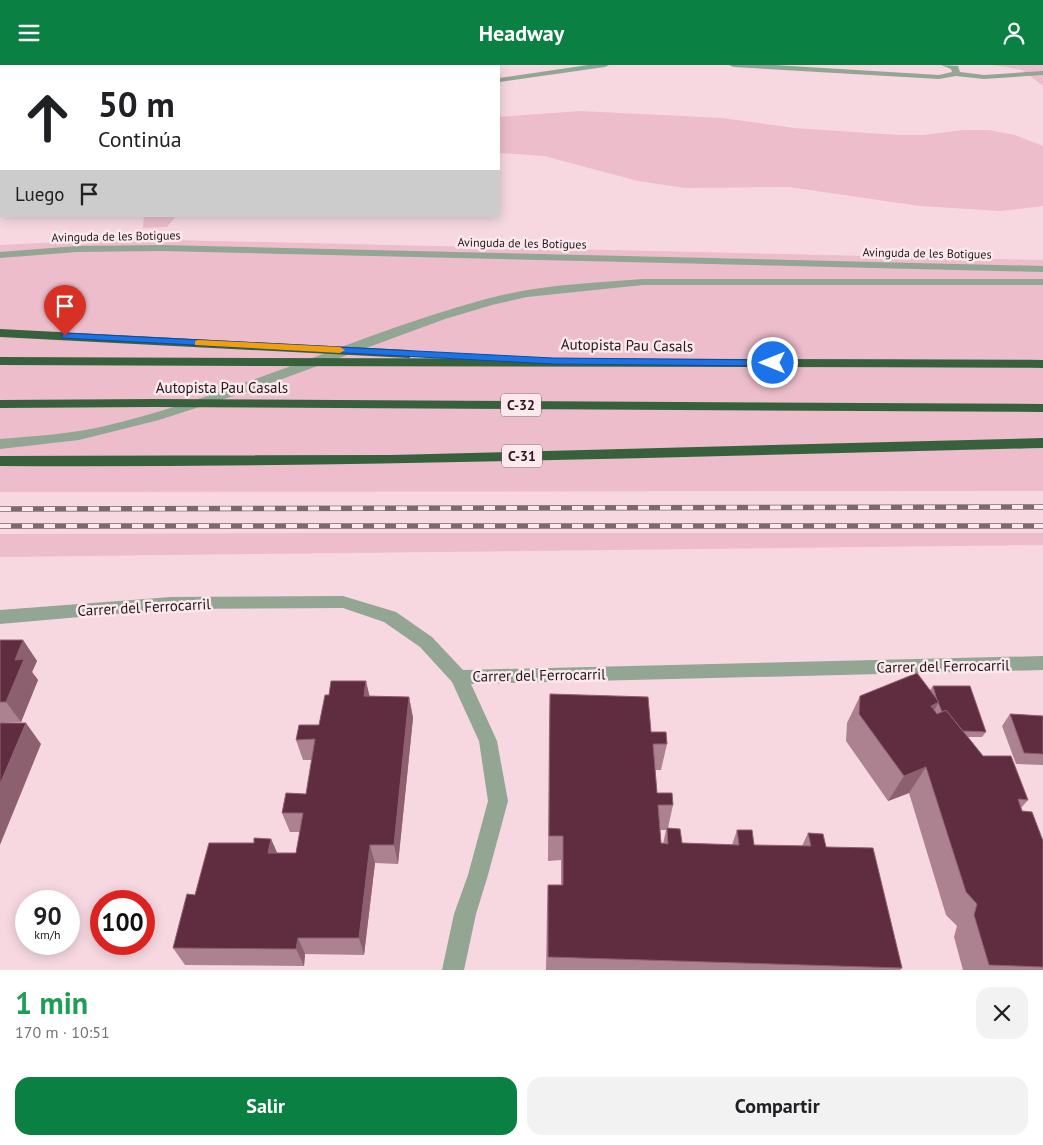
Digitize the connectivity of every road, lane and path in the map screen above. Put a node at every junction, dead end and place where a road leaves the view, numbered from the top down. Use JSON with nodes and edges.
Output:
{"nodes":[{"id":1,"x":605,"y":65,"type":"edge"},
{"id":2,"x":733,"y":65,"type":"edge"},
{"id":3,"x":945,"y":65,"type":"edge"},
{"id":4,"x":955,"y":71,"type":"junction"},
{"id":5,"x":1043,"y":73,"type":"edge"},
{"id":6,"x":500,"y":80,"type":"edge"},
{"id":7,"x":0,"y":255,"type":"edge"},
{"id":8,"x":1043,"y":269,"type":"edge"},
{"id":9,"x":1043,"y":282,"type":"edge"},
{"id":10,"x":0,"y":333,"type":"edge"},
{"id":11,"x":0,"y":361,"type":"edge"},
{"id":12,"x":553,"y":361,"type":"junction"},
{"id":13,"x":1043,"y":365,"type":"edge"},
{"id":14,"x":0,"y":404,"type":"edge"},
{"id":15,"x":1043,"y":408,"type":"edge"},
{"id":16,"x":1043,"y":443,"type":"edge"},
{"id":17,"x":0,"y":444,"type":"edge"},
{"id":18,"x":0,"y":461,"type":"edge"},
{"id":19,"x":0,"y":617,"type":"edge"},
{"id":20,"x":1043,"y":663,"type":"edge"},
{"id":21,"x":459,"y":677,"type":"junction"},
{"id":22,"x":453,"y":970,"type":"edge"}],
"edges":[{"from":1,"to":6,"type":"street"},
{"from":2,"to":4,"type":"street"},
{"from":3,"to":4,"type":"street"},
{"from":4,"to":5,"type":"street"},
{"from":7,"to":8,"type":"street","name":"Avinguda de les Botigues"},
{"from":9,"to":17,"type":"street"},
{"from":10,"to":12,"type":"highway"},
{"from":11,"to":12,"type":"highway","name":"Autopista Pau Casals"},
{"from":12,"to":13,"type":"highway","name":"Autopista Pau Casals"},
{"from":14,"to":15,"type":"highway","name":"Autopista Pau Casals","number":"C-32"},
{"from":16,"to":18,"type":"highway","number":"C-31"},
{"from":19,"to":21,"type":"street","name":"Carrer del Ferrocarril"},
{"from":20,"to":21,"type":"street","name":"Carrer del Ferrocarril"},
{"from":21,"to":22,"type":"street"}]}
